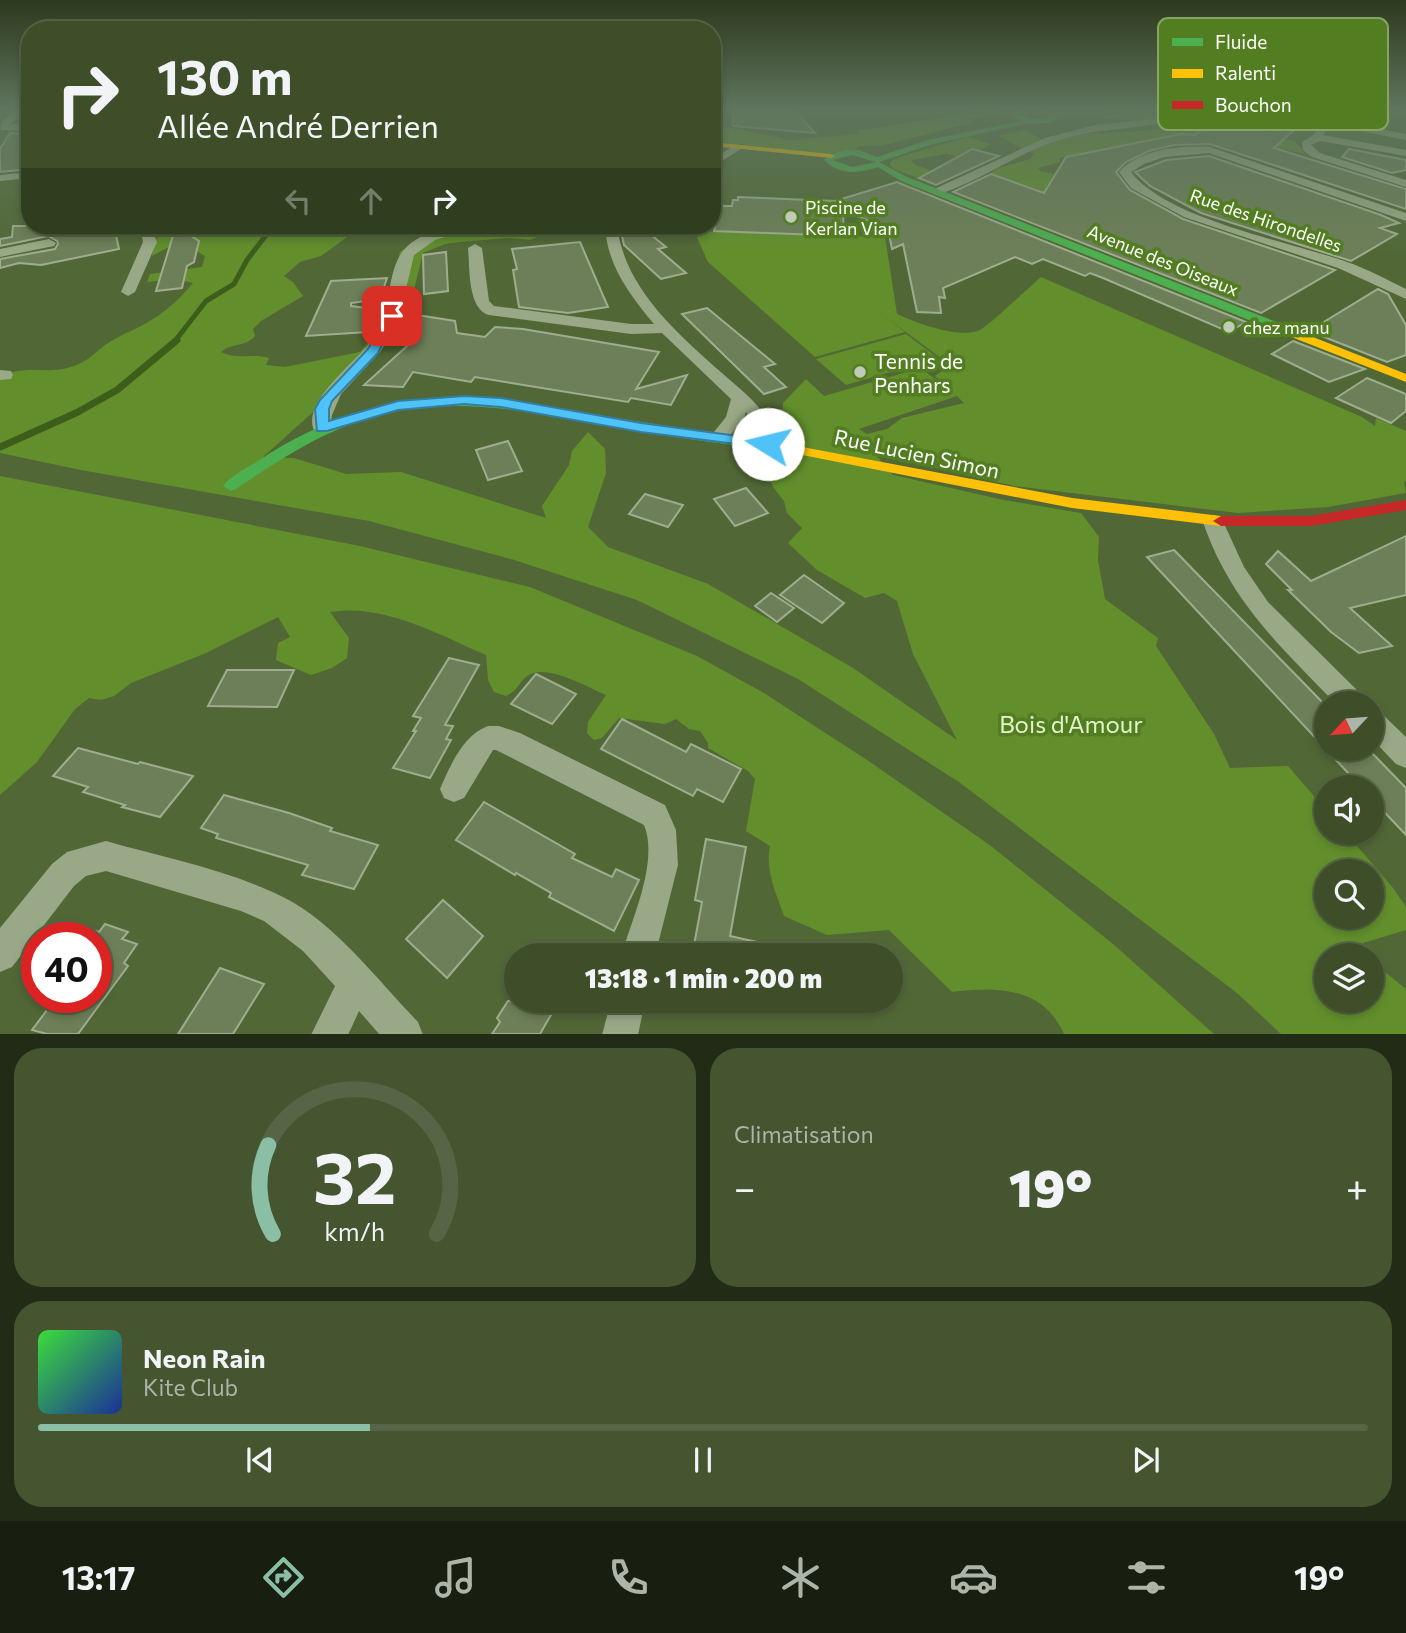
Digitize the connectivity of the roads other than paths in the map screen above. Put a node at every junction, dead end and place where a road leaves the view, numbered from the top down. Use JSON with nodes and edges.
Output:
{"nodes":[{"id":1,"x":804,"y":156,"type":"edge"},
{"id":2,"x":885,"y":156,"type":"edge"},
{"id":3,"x":1015,"y":156,"type":"edge"},
{"id":4,"x":1160,"y":156,"type":"edge"},
{"id":5,"x":1226,"y":156,"type":"edge"},
{"id":6,"x":1319,"y":156,"type":"edge"},
{"id":7,"x":870,"y":162,"type":"junction"},
{"id":8,"x":21,"y":176,"type":"edge"},
{"id":9,"x":0,"y":177,"type":"edge"},
{"id":10,"x":1406,"y":184,"type":"edge"},
{"id":11,"x":936,"y":191,"type":"junction"},
{"id":12,"x":1406,"y":217,"type":"edge"},
{"id":13,"x":148,"y":235,"type":"edge"},
{"id":14,"x":439,"y":235,"type":"edge"},
{"id":15,"x":610,"y":235,"type":"edge"},
{"id":16,"x":49,"y":243,"type":"dead end"},
{"id":17,"x":475,"y":248,"type":"dead end"},
{"id":18,"x":6,"y":252,"type":"edge"},
{"id":19,"x":128,"y":292,"type":"dead end"},
{"id":20,"x":1406,"y":295,"type":"edge"},
{"id":21,"x":666,"y":328,"type":"junction"},
{"id":22,"x":1406,"y":378,"type":"edge"},
{"id":23,"x":740,"y":400,"type":"junction"},
{"id":24,"x":322,"y":428,"type":"junction"},
{"id":25,"x":719,"y":437,"type":"junction"},
{"id":26,"x":768,"y":444,"type":"junction"},
{"id":27,"x":231,"y":486,"type":"dead end"},
{"id":28,"x":1406,"y":505,"type":"edge"},
{"id":29,"x":1214,"y":522,"type":"junction"},
{"id":30,"x":1341,"y":691,"type":"edge"},
{"id":31,"x":1384,"y":733,"type":"edge"},
{"id":32,"x":1406,"y":755,"type":"edge"},
{"id":33,"x":454,"y":789,"type":"dead end"},
{"id":34,"x":642,"y":943,"type":"edge"},
{"id":35,"x":0,"y":955,"type":"edge"},
{"id":36,"x":356,"y":981,"type":"junction"},
{"id":37,"x":625,"y":1013,"type":"edge"},
{"id":38,"x":329,"y":1034,"type":"edge"},
{"id":39,"x":405,"y":1034,"type":"edge"},
{"id":40,"x":620,"y":1034,"type":"edge"}],
"edges":[{"from":1,"to":7,"type":"main road","name":"Avenue des Oiseaux"},
{"from":2,"to":7,"type":"main road"},
{"from":3,"to":11,"type":"street"},
{"from":4,"to":20,"type":"street","name":"Rue des Hirondelles"},
{"from":5,"to":12,"type":"street","name":"Rue des Hirondelles"},
{"from":6,"to":10,"type":"street"},
{"from":7,"to":11,"type":"main road","name":"Avenue des Oiseaux"},
{"from":8,"to":9,"type":"street"},
{"from":11,"to":22,"type":"main road","name":"Avenue des Oiseaux"},
{"from":13,"to":19,"type":"street"},
{"from":14,"to":24,"type":"street"},
{"from":15,"to":21,"type":"street"},
{"from":16,"to":18,"type":"street"},
{"from":17,"to":21,"type":"street"},
{"from":21,"to":23,"type":"street"},
{"from":23,"to":25,"type":"street"},
{"from":23,"to":26,"type":"street"},
{"from":24,"to":25,"type":"main road","name":"Rue Lucien Simon"},
{"from":24,"to":27,"type":"main road","name":"Rue Lucien Simon"},
{"from":25,"to":26,"type":"main road","name":"Rue Lucien Simon"},
{"from":26,"to":29,"type":"main road","name":"Rue Lucien Simon"},
{"from":28,"to":29,"type":"main road","name":"Rue Lucien Simon"},
{"from":29,"to":30,"type":"street"},
{"from":31,"to":32,"type":"street"},
{"from":33,"to":34,"type":"street"},
{"from":35,"to":36,"type":"street"},
{"from":36,"to":38,"type":"street"},
{"from":36,"to":39,"type":"street"},
{"from":37,"to":40,"type":"street"}]}
